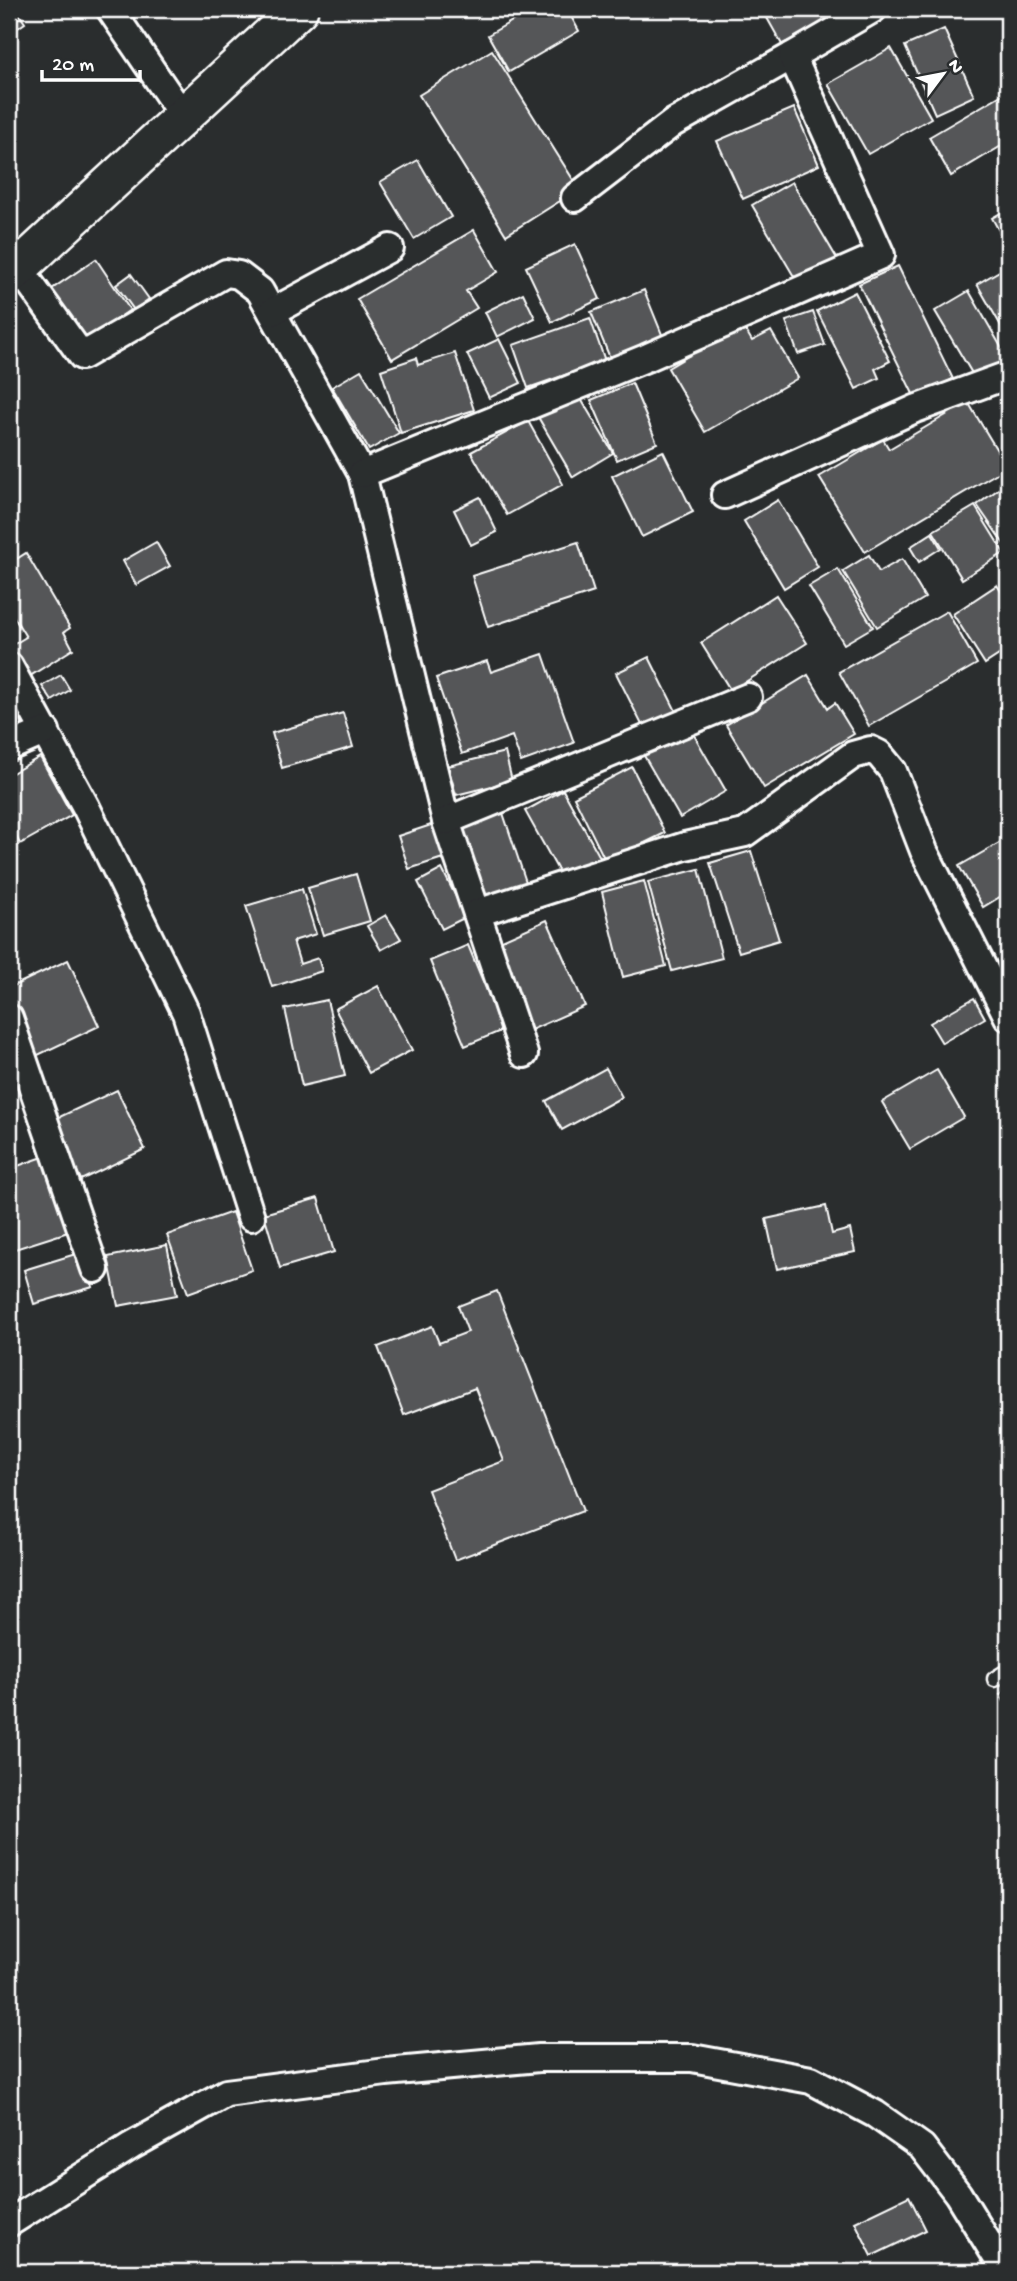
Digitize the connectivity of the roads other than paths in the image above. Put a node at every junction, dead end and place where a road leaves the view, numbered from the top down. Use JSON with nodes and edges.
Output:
{"nodes":[{"id":1,"x":110,"y":9,"type":"edge"},
{"id":2,"x":299,"y":9,"type":"edge"},
{"id":3,"x":873,"y":9,"type":"edge"},
{"id":4,"x":792,"y":56,"type":"junction"},
{"id":5,"x":183,"y":116,"type":"junction"},
{"id":6,"x":575,"y":198,"type":"dead end"},
{"id":7,"x":390,"y":247,"type":"dead end"},
{"id":8,"x":14,"y":272,"type":"edge"},
{"id":9,"x":272,"y":312,"type":"junction"},
{"id":10,"x":1008,"y":374,"type":"edge"},
{"id":11,"x":362,"y":474,"type":"junction"},
{"id":12,"x":725,"y":495,"type":"dead end"},
{"id":13,"x":9,"y":666,"type":"edge"},
{"id":14,"x":747,"y":697,"type":"dead end"},
{"id":15,"x":46,"y":731,"type":"junction"},
{"id":16,"x":9,"y":747,"type":"edge"},
{"id":17,"x":446,"y":821,"type":"junction"},
{"id":18,"x":477,"y":913,"type":"junction"},
{"id":19,"x":1008,"y":1017,"type":"edge"},
{"id":20,"x":9,"y":1018,"type":"edge"},
{"id":21,"x":524,"y":1054,"type":"dead end"},
{"id":22,"x":251,"y":1217,"type":"dead end"},
{"id":23,"x":95,"y":1269,"type":"dead end"},
{"id":24,"x":9,"y":2223,"type":"edge"},
{"id":25,"x":1006,"y":2272,"type":"edge"}],
"edges":[{"from":1,"to":5,"type":"street"},
{"from":2,"to":5,"type":"main road"},
{"from":3,"to":4,"type":"street"},
{"from":4,"to":6,"type":"street"},
{"from":4,"to":11,"type":"street"},
{"from":5,"to":8,"type":"main road"},
{"from":7,"to":9,"type":"street"},
{"from":8,"to":9,"type":"street"},
{"from":9,"to":11,"type":"street"},
{"from":10,"to":12,"type":"street"},
{"from":11,"to":17,"type":"street"},
{"from":13,"to":15,"type":"street"},
{"from":14,"to":17,"type":"street"},
{"from":15,"to":16,"type":"street"},
{"from":15,"to":22,"type":"street"},
{"from":17,"to":18,"type":"street"},
{"from":18,"to":19,"type":"street"},
{"from":18,"to":21,"type":"street"},
{"from":20,"to":23,"type":"street"},
{"from":24,"to":25,"type":"street"}]}
